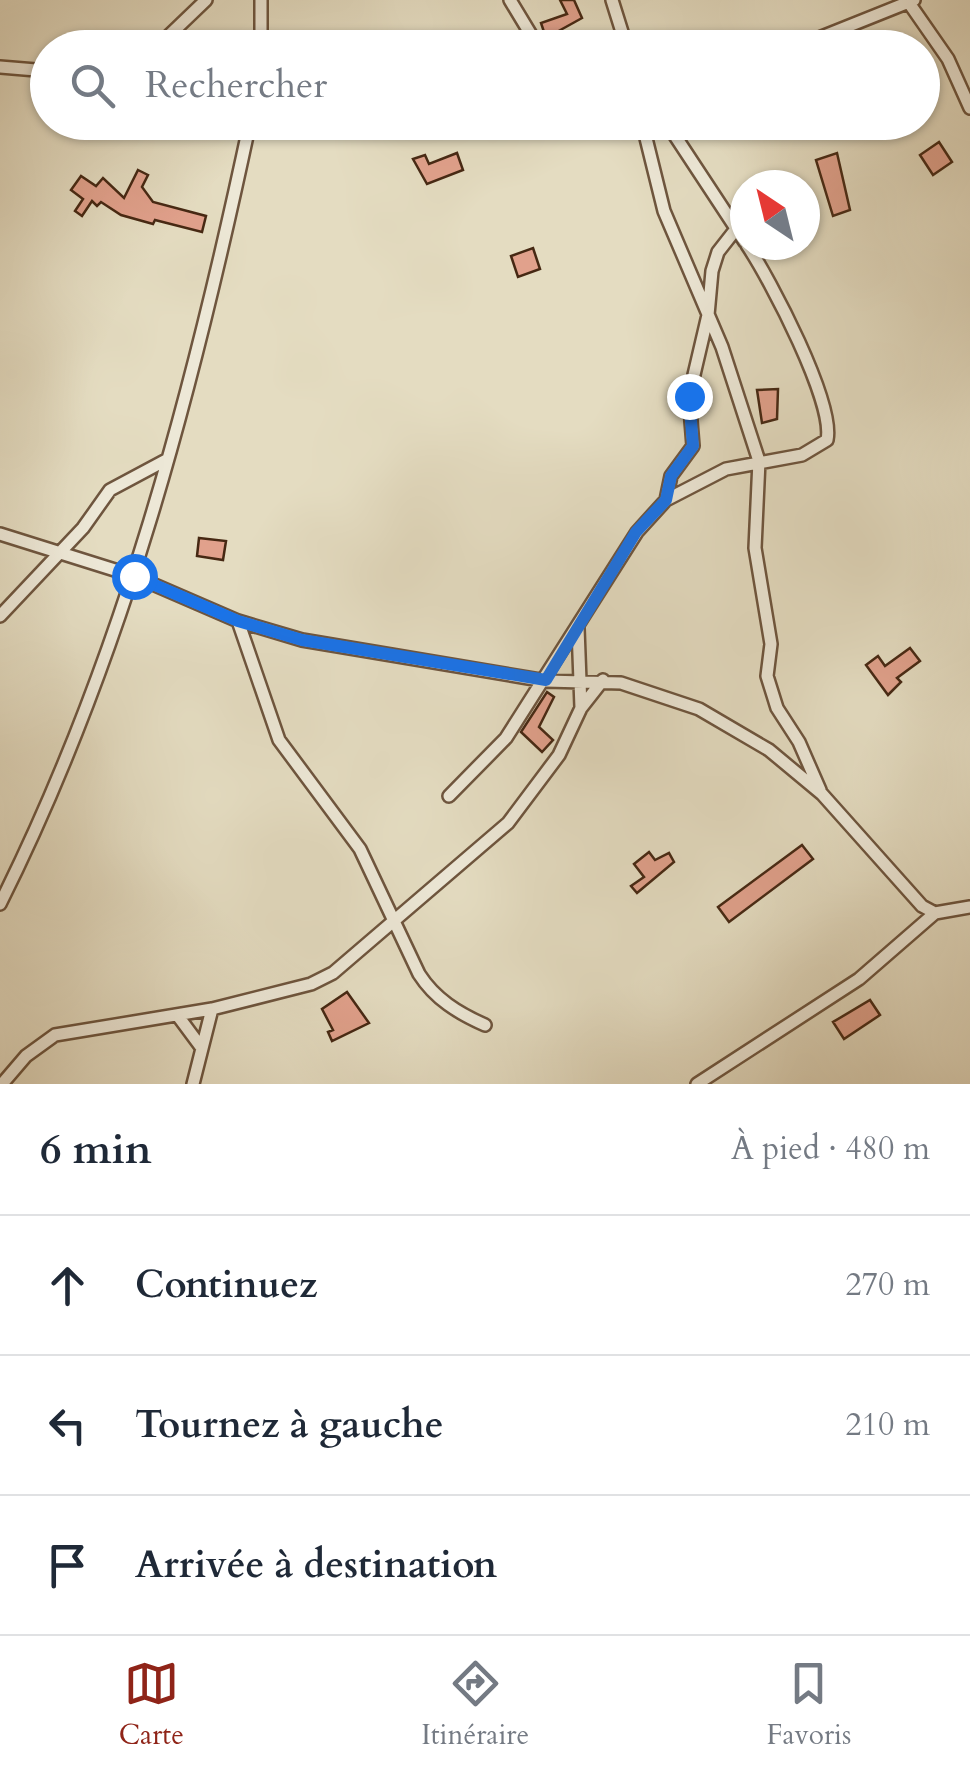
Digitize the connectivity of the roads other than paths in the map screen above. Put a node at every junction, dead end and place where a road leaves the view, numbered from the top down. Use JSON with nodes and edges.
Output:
{"nodes":[{"id":1,"x":206,"y":0,"type":"edge"},
{"id":2,"x":261,"y":0,"type":"edge"},
{"id":3,"x":269,"y":0,"type":"edge"},
{"id":4,"x":510,"y":0,"type":"edge"},
{"id":5,"x":612,"y":0,"type":"edge"},
{"id":6,"x":910,"y":1,"type":"edge"},
{"id":7,"x":263,"y":16,"type":"junction"},
{"id":8,"x":175,"y":30,"type":"edge"},
{"id":9,"x":262,"y":30,"type":"edge"},
{"id":10,"x":529,"y":30,"type":"edge"},
{"id":11,"x":621,"y":30,"type":"edge"},
{"id":12,"x":838,"y":30,"type":"edge"},
{"id":13,"x":929,"y":30,"type":"edge"},
{"id":14,"x":940,"y":47,"type":"edge"},
{"id":15,"x":0,"y":67,"type":"edge"},
{"id":16,"x":30,"y":70,"type":"edge"},
{"id":17,"x":970,"y":108,"type":"edge"},
{"id":18,"x":246,"y":140,"type":"edge"},
{"id":19,"x":646,"y":140,"type":"edge"},
{"id":20,"x":678,"y":140,"type":"edge"},
{"id":21,"x":730,"y":219,"type":"edge"},
{"id":22,"x":730,"y":236,"type":"edge"},
{"id":23,"x":755,"y":260,"type":"edge"},
{"id":24,"x":708,"y":316,"type":"junction"},
{"id":25,"x":168,"y":458,"type":"junction"},
{"id":26,"x":759,"y":461,"type":"junction"},
{"id":27,"x":666,"y":500,"type":"junction"},
{"id":28,"x":0,"y":534,"type":"edge"},
{"id":29,"x":58,"y":556,"type":"junction"},
{"id":30,"x":134,"y":576,"type":"junction"},
{"id":31,"x":0,"y":616,"type":"edge"},
{"id":32,"x":238,"y":621,"type":"junction"},
{"id":33,"x":578,"y":628,"type":"junction"},
{"id":34,"x":546,"y":680,"type":"junction"},
{"id":35,"x":583,"y":680,"type":"junction"},
{"id":36,"x":603,"y":680,"type":"junction"},
{"id":37,"x":581,"y":708,"type":"junction"},
{"id":38,"x":822,"y":794,"type":"junction"},
{"id":39,"x":449,"y":796,"type":"dead end"},
{"id":40,"x":0,"y":904,"type":"edge"},
{"id":41,"x":970,"y":907,"type":"edge"},
{"id":42,"x":936,"y":913,"type":"junction"},
{"id":43,"x":396,"y":920,"type":"junction"},
{"id":44,"x":212,"y":1010,"type":"junction"},
{"id":45,"x":178,"y":1016,"type":"junction"},
{"id":46,"x":485,"y":1024,"type":"dead end"},
{"id":47,"x":201,"y":1047,"type":"junction"},
{"id":48,"x":2,"y":1084,"type":"edge"},
{"id":49,"x":193,"y":1084,"type":"edge"},
{"id":50,"x":698,"y":1084,"type":"edge"}],
"edges":[{"from":1,"to":8,"type":"street"},
{"from":2,"to":7,"type":"street"},
{"from":3,"to":7,"type":"street"},
{"from":4,"to":10,"type":"street"},
{"from":5,"to":11,"type":"street"},
{"from":6,"to":12,"type":"street"},
{"from":6,"to":13,"type":"street"},
{"from":7,"to":9,"type":"street"},
{"from":14,"to":17,"type":"street"},
{"from":15,"to":16,"type":"street"},
{"from":18,"to":25,"type":"street"},
{"from":19,"to":24,"type":"street"},
{"from":20,"to":21,"type":"street"},
{"from":22,"to":24,"type":"street"},
{"from":23,"to":26,"type":"street"},
{"from":24,"to":26,"type":"street"},
{"from":24,"to":27,"type":"street"},
{"from":25,"to":29,"type":"street"},
{"from":25,"to":30,"type":"street"},
{"from":26,"to":27,"type":"street"},
{"from":26,"to":38,"type":"street"},
{"from":27,"to":33,"type":"street"},
{"from":28,"to":29,"type":"street"},
{"from":29,"to":30,"type":"street"},
{"from":29,"to":31,"type":"street"},
{"from":30,"to":32,"type":"street"},
{"from":30,"to":40,"type":"street"},
{"from":32,"to":34,"type":"street"},
{"from":32,"to":43,"type":"street"},
{"from":33,"to":34,"type":"street"},
{"from":33,"to":35,"type":"street"},
{"from":34,"to":35,"type":"street"},
{"from":34,"to":39,"type":"street"},
{"from":35,"to":36,"type":"street"},
{"from":35,"to":37,"type":"street"},
{"from":36,"to":37,"type":"street"},
{"from":36,"to":38,"type":"street"},
{"from":37,"to":43,"type":"street"},
{"from":38,"to":42,"type":"street"},
{"from":41,"to":42,"type":"street"},
{"from":42,"to":50,"type":"street"},
{"from":43,"to":44,"type":"street"},
{"from":43,"to":46,"type":"street"},
{"from":44,"to":45,"type":"street"},
{"from":44,"to":47,"type":"street"},
{"from":45,"to":47,"type":"street"},
{"from":45,"to":48,"type":"street"},
{"from":47,"to":49,"type":"street"}]}
